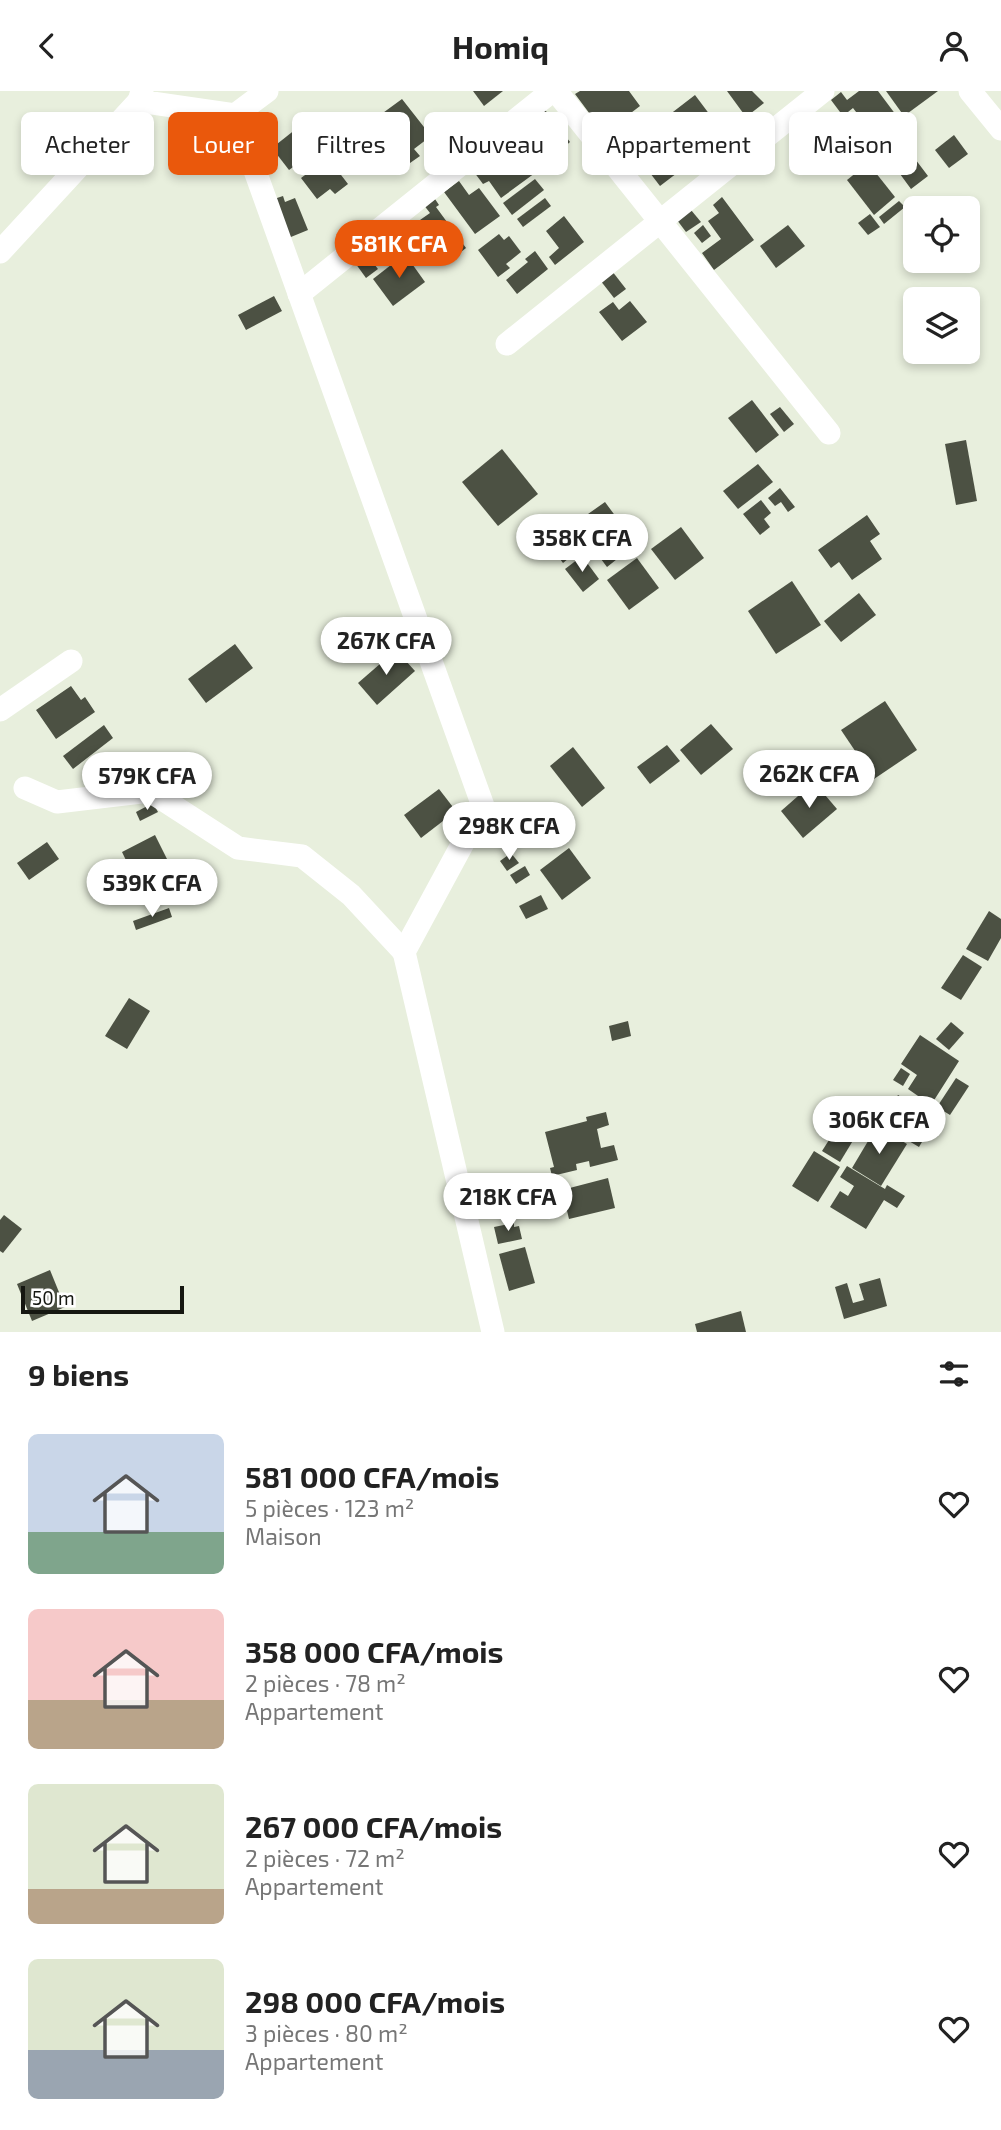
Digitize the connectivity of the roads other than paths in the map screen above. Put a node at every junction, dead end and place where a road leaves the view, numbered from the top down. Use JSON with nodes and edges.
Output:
{"nodes":[{"id":1,"x":267,"y":91,"type":"edge"},
{"id":2,"x":554,"y":91,"type":"edge"},
{"id":3,"x":823,"y":91,"type":"edge"},
{"id":4,"x":970,"y":91,"type":"edge"},
{"id":5,"x":141,"y":96,"type":"edge"},
{"id":6,"x":220,"y":112,"type":"edge"},
{"id":7,"x":239,"y":112,"type":"edge"},
{"id":8,"x":1001,"y":129,"type":"edge"},
{"id":9,"x":256,"y":175,"type":"edge"},
{"id":10,"x":661,"y":221,"type":"junction"},
{"id":11,"x":0,"y":252,"type":"edge"},
{"id":12,"x":299,"y":294,"type":"junction"},
{"id":13,"x":507,"y":344,"type":"dead end"},
{"id":14,"x":829,"y":433,"type":"dead end"},
{"id":15,"x":71,"y":661,"type":"dead end"},
{"id":16,"x":0,"y":710,"type":"edge"},
{"id":17,"x":25,"y":788,"type":"dead end"},
{"id":18,"x":404,"y":952,"type":"junction"},
{"id":19,"x":494,"y":1332,"type":"edge"}],
"edges":[{"from":1,"to":7,"type":"street"},
{"from":2,"to":10,"type":"street"},
{"from":2,"to":12,"type":"street"},
{"from":3,"to":10,"type":"street"},
{"from":4,"to":8,"type":"street"},
{"from":5,"to":6,"type":"street"},
{"from":5,"to":11,"type":"street"},
{"from":9,"to":12,"type":"street"},
{"from":10,"to":13,"type":"street"},
{"from":10,"to":14,"type":"street"},
{"from":12,"to":18,"type":"street"},
{"from":15,"to":16,"type":"street"},
{"from":17,"to":18,"type":"street"},
{"from":18,"to":19,"type":"street"}]}
